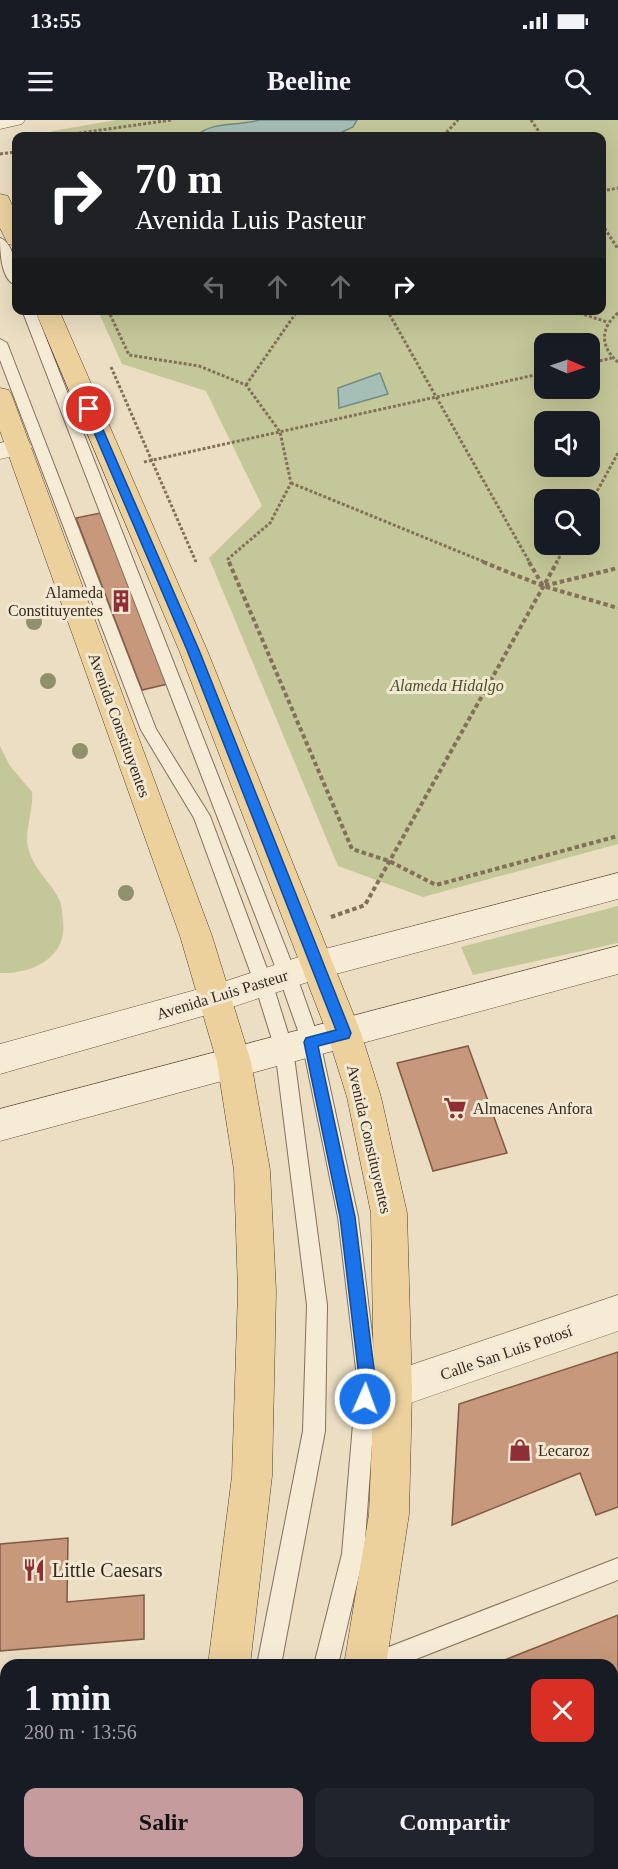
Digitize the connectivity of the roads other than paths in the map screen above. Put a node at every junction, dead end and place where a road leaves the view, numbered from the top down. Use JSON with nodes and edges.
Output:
{"nodes":[{"id":1,"x":15,"y":120,"type":"edge"},
{"id":2,"x":0,"y":123,"type":"edge"},
{"id":3,"x":0,"y":201,"type":"edge"},
{"id":4,"x":12,"y":230,"type":"edge"},
{"id":5,"x":0,"y":242,"type":"edge"},
{"id":6,"x":12,"y":271,"type":"edge"},
{"id":7,"x":30,"y":315,"type":"edge"},
{"id":8,"x":49,"y":315,"type":"edge"},
{"id":9,"x":0,"y":343,"type":"edge"},
{"id":10,"x":0,"y":396,"type":"edge"},
{"id":11,"x":9,"y":449,"type":"edge"},
{"id":12,"x":618,"y":886,"type":"edge"},
{"id":13,"x":618,"y":960,"type":"edge"},
{"id":14,"x":289,"y":974,"type":"junction"},
{"id":15,"x":217,"y":998,"type":"junction"},
{"id":16,"x":313,"y":1042,"type":"junction"},
{"id":17,"x":0,"y":1059,"type":"edge"},
{"id":18,"x":234,"y":1062,"type":"junction"},
{"id":19,"x":0,"y":1125,"type":"edge"},
{"id":20,"x":618,"y":1313,"type":"edge"},
{"id":21,"x":393,"y":1390,"type":"junction"},
{"id":22,"x":618,"y":1569,"type":"edge"},
{"id":23,"x":230,"y":1659,"type":"edge"},
{"id":24,"x":270,"y":1659,"type":"edge"},
{"id":25,"x":327,"y":1659,"type":"edge"},
{"id":26,"x":366,"y":1659,"type":"edge"},
{"id":27,"x":386,"y":1659,"type":"edge"}],
"edges":[{"from":1,"to":2,"type":"main road"},
{"from":3,"to":4,"type":"main road"},
{"from":5,"to":6,"type":"lane"},
{"from":7,"to":14,"type":"lane"},
{"from":8,"to":14,"type":"main road","name":"Avenida Constituyentes"},
{"from":9,"to":14,"type":"lane"},
{"from":10,"to":11,"type":"main road","name":"Avenida Constituyentes"},
{"from":11,"to":15,"type":"main road","name":"Avenida Constituyentes"},
{"from":12,"to":14,"type":"main road","name":"Avenida Luis Pasteur"},
{"from":13,"to":16,"type":"main road"},
{"from":14,"to":15,"type":"main road","name":"Avenida Luis Pasteur"},
{"from":14,"to":16,"type":"main road","name":"Avenida Constituyentes"},
{"from":14,"to":16,"type":"lane"},
{"from":15,"to":17,"type":"main road","name":"Avenida Luis Pasteur"},
{"from":15,"to":18,"type":"main road","name":"Avenida Constituyentes"},
{"from":16,"to":18,"type":"main road"},
{"from":16,"to":21,"type":"main road","name":"Avenida Constituyentes"},
{"from":16,"to":24,"type":"lane"},
{"from":16,"to":25,"type":"lane"},
{"from":18,"to":19,"type":"main road"},
{"from":18,"to":23,"type":"main road","name":"Avenida Constituyentes"},
{"from":20,"to":21,"type":"main road","name":"Calle San Luis Potosí"},
{"from":21,"to":26,"type":"main road","name":"Avenida Constituyentes"},
{"from":22,"to":27,"type":"lane"}]}
